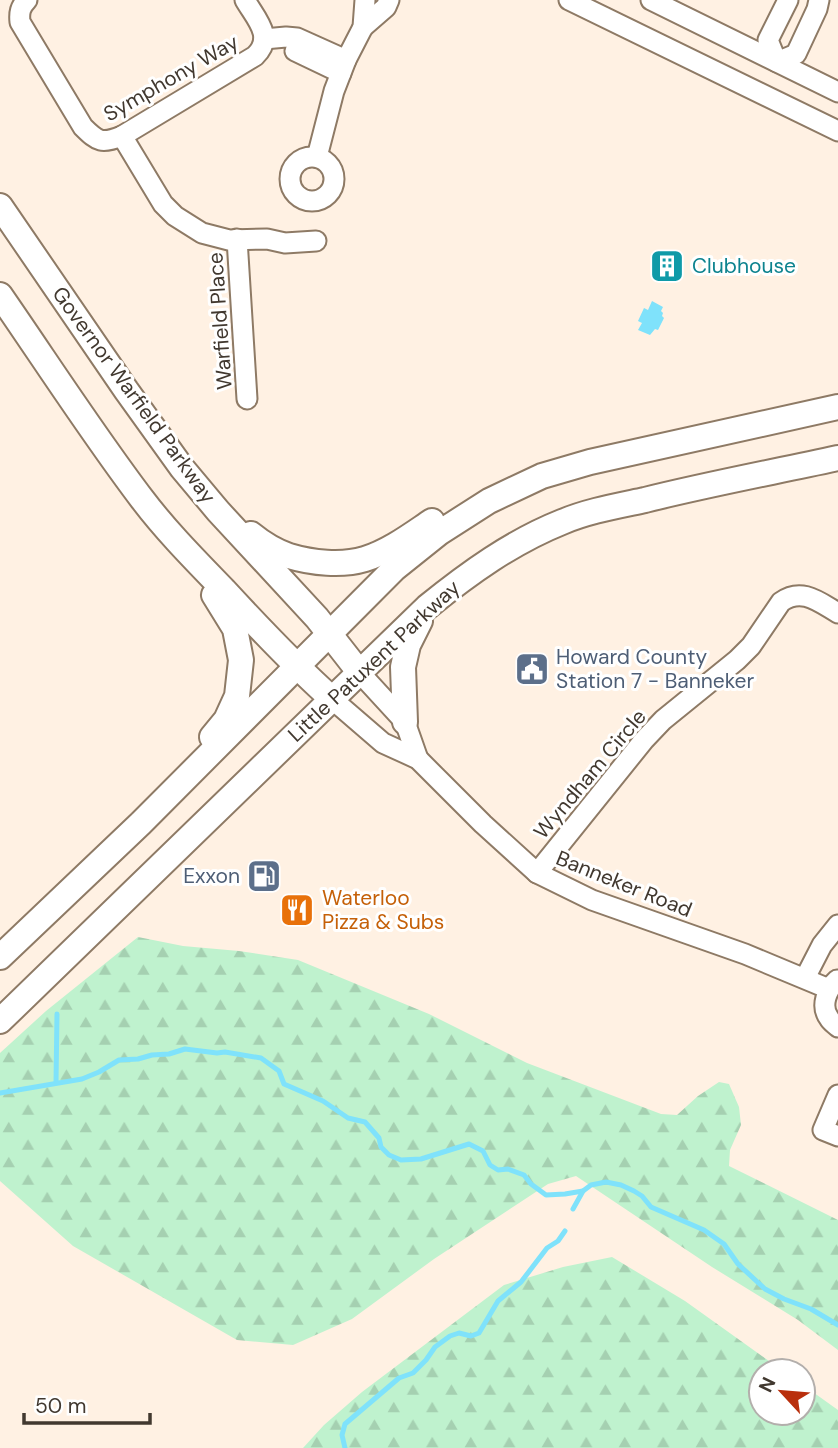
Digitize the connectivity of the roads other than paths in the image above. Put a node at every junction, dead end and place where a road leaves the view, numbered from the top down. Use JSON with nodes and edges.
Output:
{"nodes":[{"id":1,"x":27,"y":0,"type":"edge"},
{"id":2,"x":244,"y":0,"type":"edge"},
{"id":3,"x":365,"y":0,"type":"edge"},
{"id":4,"x":389,"y":0,"type":"edge"},
{"id":5,"x":569,"y":0,"type":"edge"},
{"id":6,"x":651,"y":0,"type":"edge"},
{"id":7,"x":788,"y":0,"type":"edge"},
{"id":8,"x":819,"y":0,"type":"edge"},
{"id":9,"x":363,"y":27,"type":"junction"},
{"id":10,"x":263,"y":42,"type":"junction"},
{"id":11,"x":346,"y":62,"type":"junction"},
{"id":12,"x":777,"y":62,"type":"junction"},
{"id":13,"x":838,"y":92,"type":"edge"},
{"id":14,"x":838,"y":131,"type":"edge"},
{"id":15,"x":122,"y":136,"type":"junction"},
{"id":16,"x":317,"y":157,"type":"dead end"},
{"id":17,"x":0,"y":206,"type":"edge"},
{"id":18,"x":237,"y":239,"type":"junction"},
{"id":19,"x":316,"y":241,"type":"dead end"},
{"id":20,"x":0,"y":295,"type":"edge"},
{"id":21,"x":247,"y":399,"type":"dead end"},
{"id":22,"x":838,"y":407,"type":"edge"},
{"id":23,"x":838,"y":458,"type":"edge"},
{"id":24,"x":542,"y":476,"type":"junction"},
{"id":25,"x":218,"y":511,"type":"junction"},
{"id":26,"x":188,"y":553,"type":"junction"},
{"id":27,"x":427,"y":607,"type":"junction"},
{"id":28,"x":838,"y":613,"type":"edge"},
{"id":29,"x":330,"y":633,"type":"junction"},
{"id":30,"x":297,"y":668,"type":"junction"},
{"id":31,"x":360,"y":673,"type":"junction"},
{"id":32,"x":332,"y":699,"type":"junction"},
{"id":33,"x":405,"y":722,"type":"junction"},
{"id":34,"x":418,"y":759,"type":"junction"},
{"id":35,"x":141,"y":823,"type":"junction"},
{"id":36,"x":537,"y":873,"type":"junction"},
{"id":37,"x":838,"y":925,"type":"edge"},
{"id":38,"x":0,"y":957,"type":"edge"},
{"id":39,"x":805,"y":978,"type":"junction"},
{"id":40,"x":833,"y":984,"type":"edge"},
{"id":41,"x":0,"y":1021,"type":"edge"},
{"id":42,"x":838,"y":1027,"type":"edge"},
{"id":43,"x":838,"y":1096,"type":"edge"},
{"id":44,"x":838,"y":1136,"type":"edge"}],
"edges":[{"from":1,"to":15,"type":"street","name":"Symphony Way"},
{"from":2,"to":10,"type":"street","name":"Symphony Way"},
{"from":3,"to":9,"type":"street"},
{"from":4,"to":9,"type":"street"},
{"from":5,"to":14,"type":"street"},
{"from":6,"to":12,"type":"street"},
{"from":7,"to":12,"type":"street"},
{"from":8,"to":12,"type":"street"},
{"from":9,"to":11,"type":"street"},
{"from":10,"to":11,"type":"street","name":"Symphony Way"},
{"from":10,"to":11,"type":"street","name":"Symphony Way"},
{"from":10,"to":15,"type":"street","name":"Symphony Way"},
{"from":11,"to":16,"type":"street"},
{"from":12,"to":13,"type":"street"},
{"from":15,"to":18,"type":"street","name":"Warfield Place"},
{"from":17,"to":25,"type":"main road","name":"Governor Warfield Parkway"},
{"from":18,"to":19,"type":"street","name":"Warfield Place"},
{"from":18,"to":21,"type":"street","name":"Warfield Place"},
{"from":20,"to":26,"type":"main road"},
{"from":22,"to":24,"type":"main road"},
{"from":23,"to":27,"type":"main road","name":"Little Patuxent Parkway"},
{"from":24,"to":25,"type":"main road"},
{"from":24,"to":29,"type":"main road"},
{"from":25,"to":29,"type":"main road","name":"Governor Warfield Parkway"},
{"from":26,"to":30,"type":"main road"},
{"from":26,"to":35,"type":"main road"},
{"from":27,"to":31,"type":"main road","name":"Little Patuxent Parkway"},
{"from":27,"to":33,"type":"main road"},
{"from":28,"to":36,"type":"street","name":"Wyndham Circle"},
{"from":29,"to":30,"type":"main road"},
{"from":29,"to":31,"type":"main road","name":"Governor Warfield Parkway"},
{"from":30,"to":32,"type":"main road"},
{"from":30,"to":35,"type":"main road"},
{"from":31,"to":32,"type":"main road","name":"Little Patuxent Parkway"},
{"from":31,"to":33,"type":"street"},
{"from":32,"to":34,"type":"street","name":"Banneker Road"},
{"from":32,"to":41,"type":"main road","name":"Little Patuxent Parkway"},
{"from":33,"to":34,"type":"street"},
{"from":34,"to":36,"type":"street","name":"Banneker Road"},
{"from":35,"to":38,"type":"main road"},
{"from":36,"to":39,"type":"street","name":"Banneker Road"},
{"from":37,"to":39,"type":"street"},
{"from":39,"to":40,"type":"street","name":"Banneker Road"},
{"from":40,"to":42,"type":"street"},
{"from":43,"to":44,"type":"street"}]}
